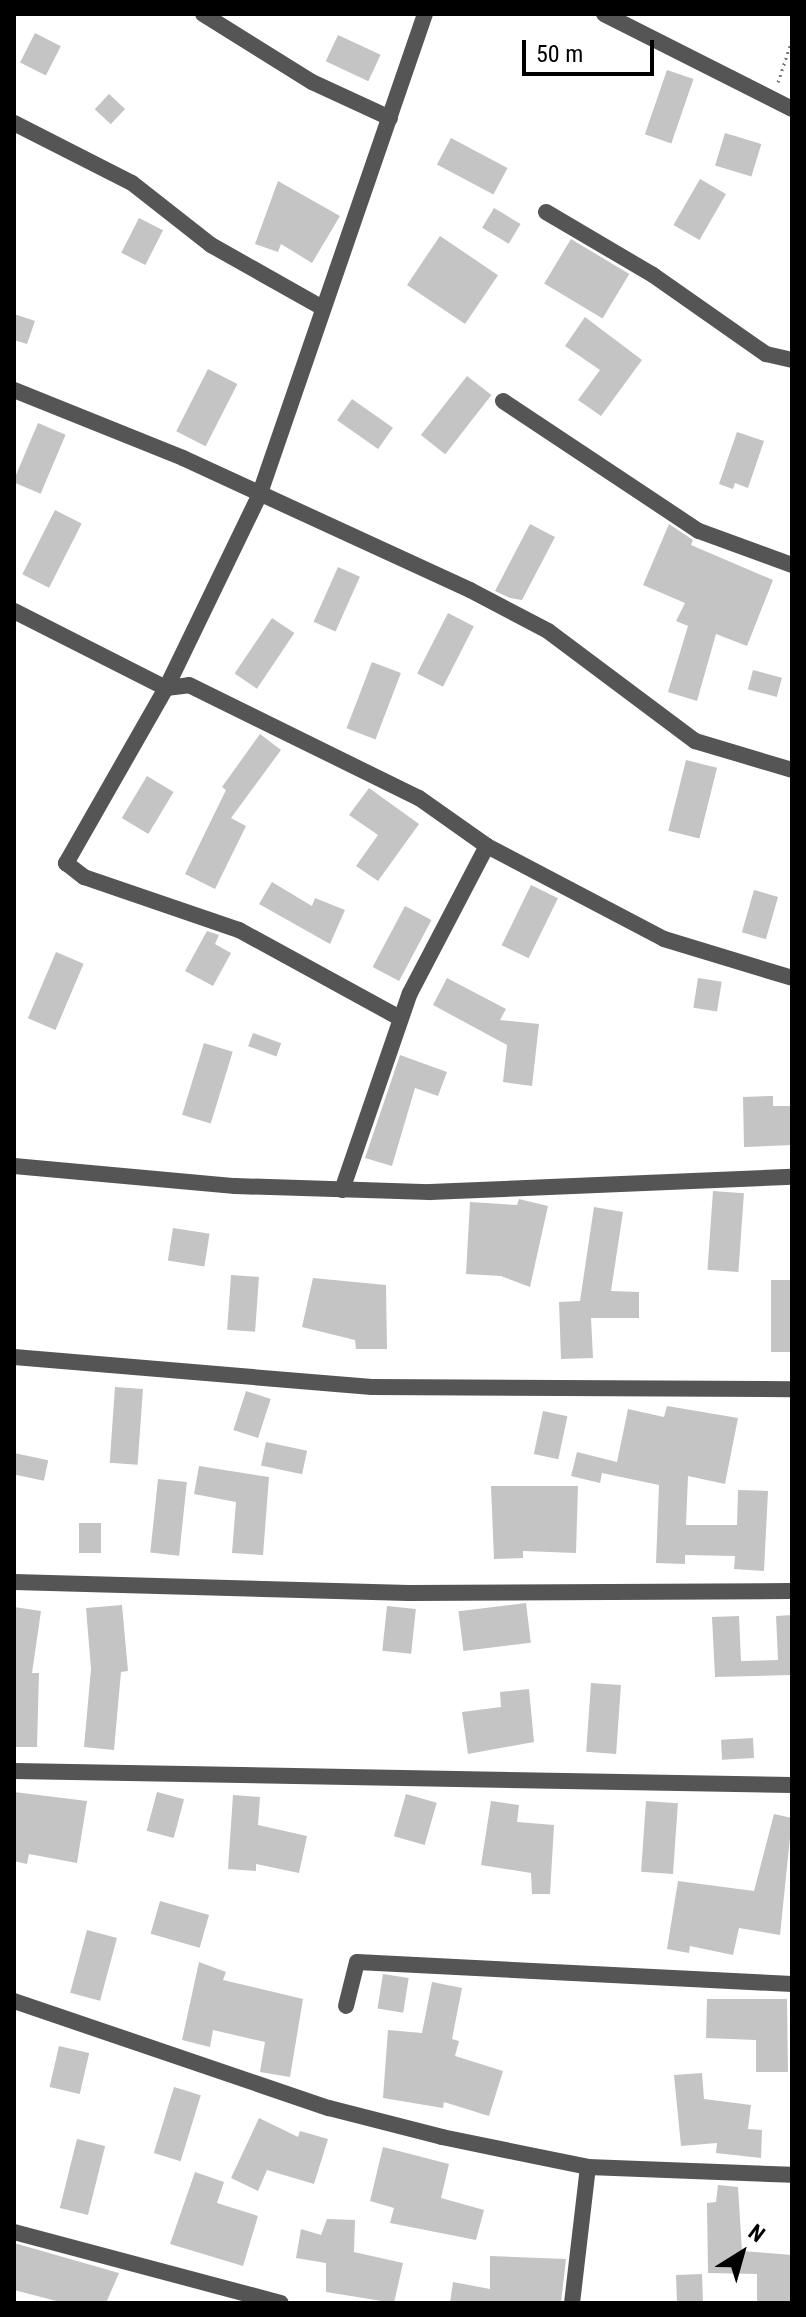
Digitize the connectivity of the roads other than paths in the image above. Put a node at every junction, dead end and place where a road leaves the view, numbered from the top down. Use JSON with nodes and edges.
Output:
{"nodes":[{"id":1,"x":203,"y":14,"type":"edge"},
{"id":2,"x":425,"y":14,"type":"edge"},
{"id":3,"x":610,"y":15,"type":"edge"},
{"id":4,"x":792,"y":109,"type":"edge"},
{"id":5,"x":390,"y":118,"type":"junction"},
{"id":6,"x":14,"y":123,"type":"edge"},
{"id":7,"x":546,"y":212,"type":"dead end"},
{"id":8,"x":321,"y":307,"type":"junction"},
{"id":9,"x":792,"y":360,"type":"edge"},
{"id":10,"x":14,"y":390,"type":"edge"},
{"id":11,"x":503,"y":401,"type":"dead end"},
{"id":12,"x":259,"y":496,"type":"junction"},
{"id":13,"x":792,"y":565,"type":"edge"},
{"id":14,"x":14,"y":611,"type":"edge"},
{"id":15,"x":166,"y":688,"type":"junction"},
{"id":16,"x":792,"y":770,"type":"edge"},
{"id":17,"x":487,"y":846,"type":"junction"},
{"id":18,"x":792,"y":976,"type":"edge"},
{"id":19,"x":400,"y":1018,"type":"junction"},
{"id":20,"x":14,"y":1166,"type":"edge"},
{"id":21,"x":792,"y":1177,"type":"edge"},
{"id":22,"x":342,"y":1190,"type":"junction"},
{"id":23,"x":14,"y":1357,"type":"edge"},
{"id":24,"x":792,"y":1389,"type":"edge"},
{"id":25,"x":14,"y":1582,"type":"edge"},
{"id":26,"x":792,"y":1591,"type":"edge"},
{"id":27,"x":14,"y":1771,"type":"edge"},
{"id":28,"x":792,"y":1785,"type":"edge"},
{"id":29,"x":792,"y":1984,"type":"edge"},
{"id":30,"x":14,"y":2001,"type":"edge"},
{"id":31,"x":346,"y":2006,"type":"dead end"},
{"id":32,"x":588,"y":2167,"type":"junction"},
{"id":33,"x":792,"y":2175,"type":"edge"},
{"id":34,"x":14,"y":2232,"type":"edge"},
{"id":35,"x":281,"y":2303,"type":"edge"},
{"id":36,"x":572,"y":2303,"type":"edge"}],
"edges":[{"from":1,"to":5,"type":"street"},
{"from":2,"to":5,"type":"street"},
{"from":3,"to":4,"type":"street"},
{"from":5,"to":8,"type":"street"},
{"from":6,"to":8,"type":"street"},
{"from":7,"to":9,"type":"street"},
{"from":8,"to":12,"type":"street"},
{"from":10,"to":12,"type":"street"},
{"from":11,"to":13,"type":"street"},
{"from":12,"to":15,"type":"street"},
{"from":12,"to":16,"type":"street"},
{"from":14,"to":15,"type":"street"},
{"from":15,"to":17,"type":"street"},
{"from":15,"to":19,"type":"street"},
{"from":17,"to":18,"type":"street"},
{"from":17,"to":19,"type":"street"},
{"from":19,"to":22,"type":"street"},
{"from":20,"to":22,"type":"street"},
{"from":21,"to":22,"type":"street"},
{"from":23,"to":24,"type":"street"},
{"from":25,"to":26,"type":"street"},
{"from":27,"to":28,"type":"street"},
{"from":29,"to":31,"type":"street"},
{"from":30,"to":32,"type":"street"},
{"from":32,"to":33,"type":"street"},
{"from":32,"to":36,"type":"street"},
{"from":34,"to":35,"type":"street"}]}
